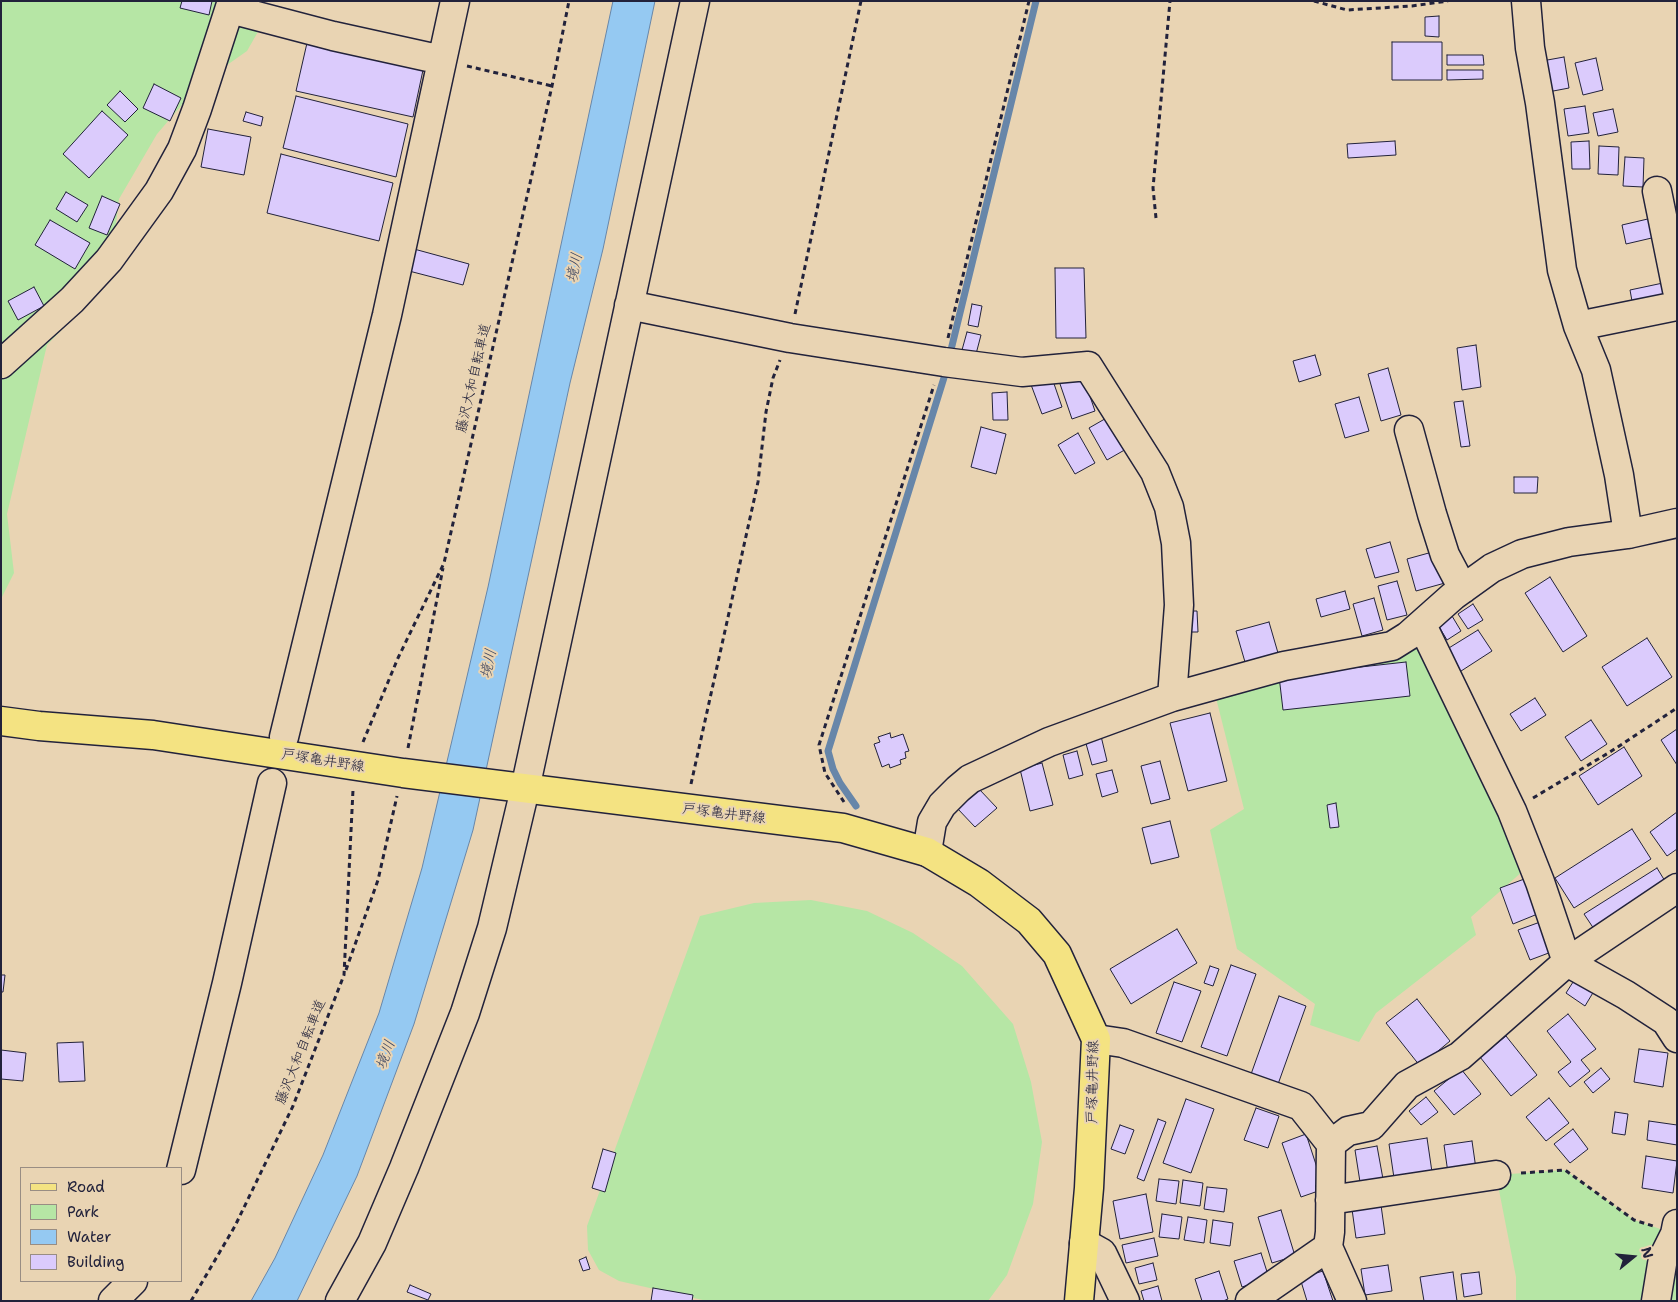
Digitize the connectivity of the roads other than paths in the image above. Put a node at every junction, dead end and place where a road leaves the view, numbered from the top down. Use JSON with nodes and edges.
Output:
{"nodes":[{"id":1,"x":455,"y":1,"type":"edge"},
{"id":2,"x":695,"y":1,"type":"edge"},
{"id":3,"x":1526,"y":1,"type":"edge"},
{"id":4,"x":231,"y":5,"type":"edge"},
{"id":5,"x":442,"y":60,"type":"junction"},
{"id":6,"x":1657,"y":191,"type":"dead end"},
{"id":7,"x":1677,"y":290,"type":"edge"},
{"id":8,"x":629,"y":305,"type":"junction"},
{"id":9,"x":1677,"y":306,"type":"edge"},
{"id":10,"x":1578,"y":326,"type":"junction"},
{"id":11,"x":1,"y":364,"type":"edge"},
{"id":12,"x":1409,"y":430,"type":"dead end"},
{"id":13,"x":1677,"y":523,"type":"edge"},
{"id":14,"x":1628,"y":534,"type":"junction"},
{"id":15,"x":1464,"y":589,"type":"junction"},
{"id":16,"x":1422,"y":625,"type":"junction"},
{"id":17,"x":1172,"y":697,"type":"junction"},
{"id":18,"x":1,"y":721,"type":"edge"},
{"id":19,"x":284,"y":737,"type":"dead end"},
{"id":20,"x":272,"y":783,"type":"dead end"},
{"id":21,"x":520,"y":789,"type":"junction"},
{"id":22,"x":927,"y":852,"type":"junction"},
{"id":23,"x":1677,"y":888,"type":"edge"},
{"id":24,"x":1567,"y":962,"type":"junction"},
{"id":25,"x":1677,"y":1038,"type":"edge"},
{"id":26,"x":1096,"y":1039,"type":"junction"},
{"id":27,"x":1331,"y":1144,"type":"junction"},
{"id":28,"x":182,"y":1167,"type":"edge"},
{"id":29,"x":1496,"y":1175,"type":"road end"},
{"id":30,"x":1330,"y":1200,"type":"junction"},
{"id":31,"x":1676,"y":1231,"type":"edge"},
{"id":32,"x":1084,"y":1243,"type":"junction"},
{"id":33,"x":1328,"y":1247,"type":"junction"},
{"id":34,"x":133,"y":1282,"type":"edge"},
{"id":35,"x":113,"y":1301,"type":"edge"},
{"id":36,"x":340,"y":1301,"type":"edge"},
{"id":37,"x":1079,"y":1301,"type":"edge"},
{"id":38,"x":1125,"y":1301,"type":"edge"},
{"id":39,"x":1250,"y":1301,"type":"edge"},
{"id":40,"x":1352,"y":1301,"type":"edge"},
{"id":41,"x":1656,"y":1301,"type":"edge"}],
"edges":[{"from":1,"to":5,"type":"street"},
{"from":2,"to":8,"type":"street"},
{"from":3,"to":10,"type":"street"},
{"from":4,"to":5,"type":"street"},
{"from":4,"to":11,"type":"street"},
{"from":5,"to":19,"type":"street"},
{"from":6,"to":7,"type":"street"},
{"from":8,"to":17,"type":"street"},
{"from":8,"to":21,"type":"street"},
{"from":9,"to":10,"type":"street"},
{"from":10,"to":14,"type":"street"},
{"from":12,"to":15,"type":"street"},
{"from":13,"to":14,"type":"street"},
{"from":14,"to":15,"type":"street"},
{"from":15,"to":16,"type":"street"},
{"from":16,"to":17,"type":"street"},
{"from":16,"to":24,"type":"street"},
{"from":17,"to":22,"type":"street"},
{"from":18,"to":21,"type":"main road","name":"戸塚亀井野線"},
{"from":20,"to":28,"type":"street"},
{"from":21,"to":22,"type":"main road","name":"戸塚亀井野線"},
{"from":21,"to":36,"type":"street"},
{"from":22,"to":26,"type":"main road","name":"戸塚亀井野線"},
{"from":23,"to":24,"type":"street"},
{"from":24,"to":25,"type":"street"},
{"from":24,"to":27,"type":"street"},
{"from":26,"to":27,"type":"street"},
{"from":26,"to":32,"type":"main road","name":"戸塚亀井野線"},
{"from":27,"to":30,"type":"street"},
{"from":29,"to":30,"type":"street"},
{"from":30,"to":33,"type":"street"},
{"from":31,"to":41,"type":"street"},
{"from":32,"to":37,"type":"main road","name":"戸塚亀井野線"},
{"from":32,"to":38,"type":"street"},
{"from":33,"to":39,"type":"street"},
{"from":33,"to":40,"type":"street"},
{"from":34,"to":35,"type":"street"}]}
